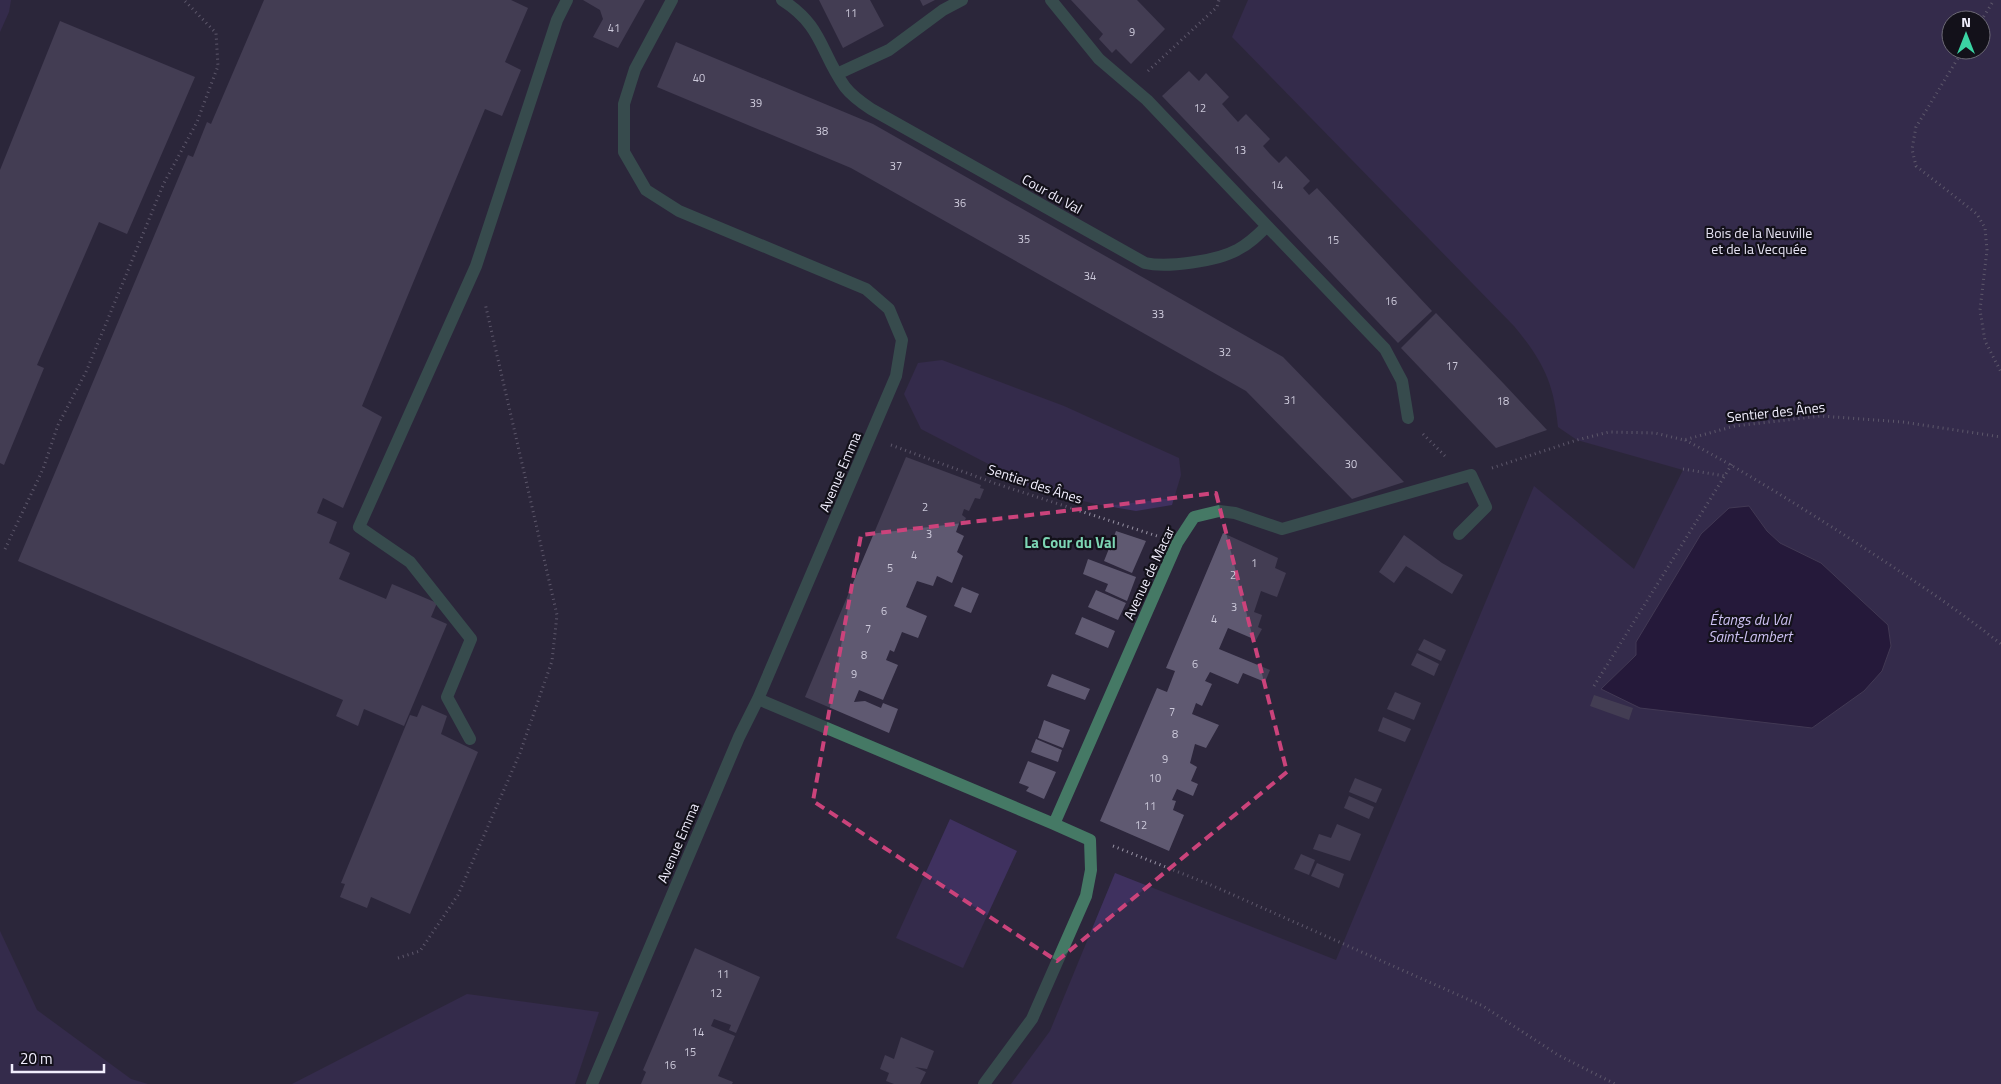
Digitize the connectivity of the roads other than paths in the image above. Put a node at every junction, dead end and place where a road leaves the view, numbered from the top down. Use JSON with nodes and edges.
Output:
{"nodes":[{"id":1,"x":568,"y":0,"type":"edge"},
{"id":2,"x":672,"y":0,"type":"edge"},
{"id":3,"x":782,"y":0,"type":"edge"},
{"id":4,"x":962,"y":0,"type":"edge"},
{"id":5,"x":1051,"y":0,"type":"edge"},
{"id":6,"x":837,"y":74,"type":"junction"},
{"id":7,"x":1267,"y":226,"type":"junction"},
{"id":8,"x":1408,"y":418,"type":"dead end"},
{"id":9,"x":1459,"y":534,"type":"dead end"},
{"id":10,"x":758,"y":699,"type":"junction"},
{"id":11,"x":470,"y":739,"type":"dead end"},
{"id":12,"x":1054,"y":824,"type":"junction"},
{"id":13,"x":592,"y":1084,"type":"edge"},
{"id":14,"x":984,"y":1084,"type":"edge"}],
"edges":[{"from":1,"to":11,"type":"street"},
{"from":2,"to":10,"type":"street","name":"Avenue Emma"},
{"from":3,"to":6,"type":"street","name":"Cour du Val"},
{"from":4,"to":6,"type":"street"},
{"from":5,"to":7,"type":"street"},
{"from":6,"to":7,"type":"street","name":"Cour du Val"},
{"from":7,"to":8,"type":"street"},
{"from":9,"to":12,"type":"street","name":"Avenue de Macar"},
{"from":10,"to":12,"type":"street"},
{"from":10,"to":13,"type":"street","name":"Avenue Emma"},
{"from":12,"to":14,"type":"street"}]}
